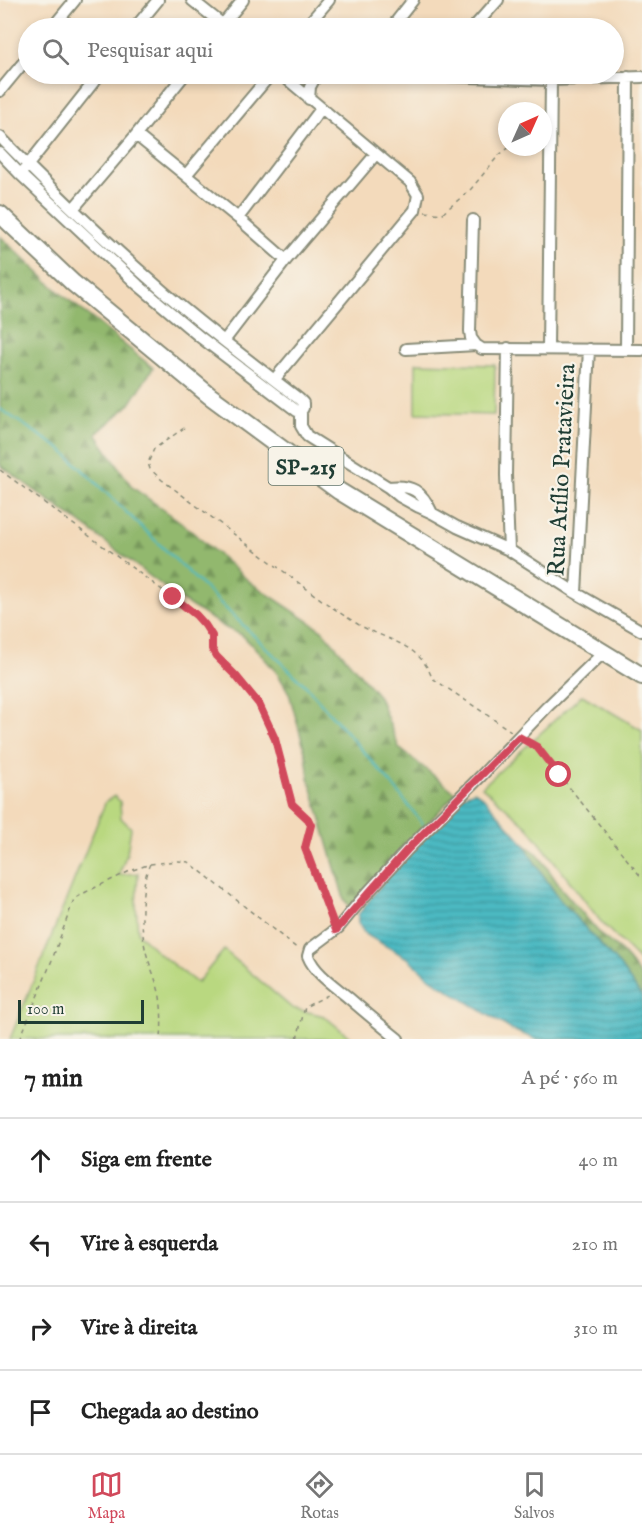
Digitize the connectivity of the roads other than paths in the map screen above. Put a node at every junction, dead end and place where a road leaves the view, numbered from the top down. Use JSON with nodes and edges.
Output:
{"nodes":[{"id":1,"x":75,"y":0,"type":"edge"},
{"id":2,"x":158,"y":0,"type":"edge"},
{"id":3,"x":192,"y":0,"type":"edge"},
{"id":4,"x":243,"y":0,"type":"edge"},
{"id":5,"x":329,"y":0,"type":"edge"},
{"id":6,"x":413,"y":0,"type":"edge"},
{"id":7,"x":498,"y":0,"type":"edge"},
{"id":8,"x":60,"y":18,"type":"edge"},
{"id":9,"x":143,"y":18,"type":"edge"},
{"id":10,"x":213,"y":18,"type":"edge"},
{"id":11,"x":230,"y":18,"type":"edge"},
{"id":12,"x":314,"y":18,"type":"edge"},
{"id":13,"x":399,"y":18,"type":"edge"},
{"id":14,"x":482,"y":18,"type":"edge"},
{"id":15,"x":18,"y":70,"type":"edge"},
{"id":16,"x":624,"y":77,"type":"edge"},
{"id":17,"x":628,"y":77,"type":"junction"},
{"id":18,"x":642,"y":77,"type":"edge"},
{"id":19,"x":92,"y":84,"type":"edge"},
{"id":20,"x":177,"y":84,"type":"edge"},
{"id":21,"x":269,"y":84,"type":"edge"},
{"id":22,"x":290,"y":84,"type":"edge"},
{"id":23,"x":312,"y":84,"type":"edge"},
{"id":24,"x":551,"y":84,"type":"edge"},
{"id":25,"x":0,"y":92,"type":"edge"},
{"id":26,"x":309,"y":99,"type":"junction"},
{"id":27,"x":321,"y":109,"type":"junction"},
{"id":28,"x":136,"y":135,"type":"junction"},
{"id":29,"x":0,"y":137,"type":"edge"},
{"id":30,"x":0,"y":153,"type":"edge"},
{"id":31,"x":376,"y":154,"type":"junction"},
{"id":32,"x":24,"y":170,"type":"junction"},
{"id":33,"x":186,"y":176,"type":"junction"},
{"id":34,"x":73,"y":209,"type":"junction"},
{"id":35,"x":0,"y":214,"type":"edge"},
{"id":36,"x":238,"y":218,"type":"junction"},
{"id":37,"x":473,"y":220,"type":"dead end"},
{"id":38,"x":286,"y":260,"type":"junction"},
{"id":39,"x":224,"y":341,"type":"junction"},
{"id":40,"x":476,"y":345,"type":"junction"},
{"id":41,"x":508,"y":348,"type":"junction"},
{"id":42,"x":406,"y":349,"type":"dead end"},
{"id":43,"x":548,"y":349,"type":"junction"},
{"id":44,"x":588,"y":349,"type":"junction"},
{"id":45,"x":626,"y":350,"type":"junction"},
{"id":46,"x":642,"y":350,"type":"edge"},
{"id":47,"x":274,"y":380,"type":"junction"},
{"id":48,"x":301,"y":411,"type":"junction"},
{"id":49,"x":509,"y":550,"type":"junction"},
{"id":50,"x":576,"y":593,"type":"junction"},
{"id":51,"x":642,"y":631,"type":"edge"},
{"id":52,"x":603,"y":653,"type":"junction"},
{"id":53,"x":642,"y":676,"type":"edge"},
{"id":54,"x":398,"y":1039,"type":"edge"}],
"edges":[{"from":1,"to":8,"type":"street"},
{"from":2,"to":9,"type":"street"},
{"from":3,"to":10,"type":"street"},
{"from":4,"to":11,"type":"street"},
{"from":5,"to":12,"type":"street"},
{"from":6,"to":13,"type":"street"},
{"from":7,"to":14,"type":"street"},
{"from":15,"to":25,"type":"street"},
{"from":16,"to":17,"type":"street"},
{"from":17,"to":18,"type":"street"},
{"from":17,"to":45,"type":"street"},
{"from":19,"to":32,"type":"street"},
{"from":20,"to":28,"type":"street"},
{"from":21,"to":33,"type":"street"},
{"from":22,"to":26,"type":"street"},
{"from":23,"to":26,"type":"street"},
{"from":24,"to":43,"type":"street"},
{"from":26,"to":27,"type":"street"},
{"from":27,"to":31,"type":"street"},
{"from":27,"to":36,"type":"street"},
{"from":28,"to":33,"type":"street"},
{"from":28,"to":34,"type":"street"},
{"from":29,"to":32,"type":"street"},
{"from":30,"to":32,"type":"street"},
{"from":31,"to":38,"type":"street"},
{"from":31,"to":47,"type":"street"},
{"from":32,"to":34,"type":"street"},
{"from":32,"to":48,"type":"street"},
{"from":33,"to":36,"type":"street"},
{"from":34,"to":39,"type":"street"},
{"from":35,"to":52,"type":"highway","number":"SP-215"},
{"from":36,"to":38,"type":"street"},
{"from":37,"to":40,"type":"street"},
{"from":38,"to":39,"type":"street"},
{"from":39,"to":47,"type":"street"},
{"from":40,"to":41,"type":"street"},
{"from":40,"to":42,"type":"street"},
{"from":41,"to":43,"type":"street"},
{"from":41,"to":49,"type":"street"},
{"from":43,"to":44,"type":"street"},
{"from":44,"to":45,"type":"street"},
{"from":44,"to":50,"type":"street","name":"Rua Atílio Pratavieira"},
{"from":45,"to":46,"type":"street"},
{"from":47,"to":48,"type":"street"},
{"from":48,"to":49,"type":"street"},
{"from":49,"to":50,"type":"street"},
{"from":50,"to":51,"type":"street"},
{"from":52,"to":53,"type":"highway","number":"SP-215"},
{"from":52,"to":54,"type":"street"}]}
